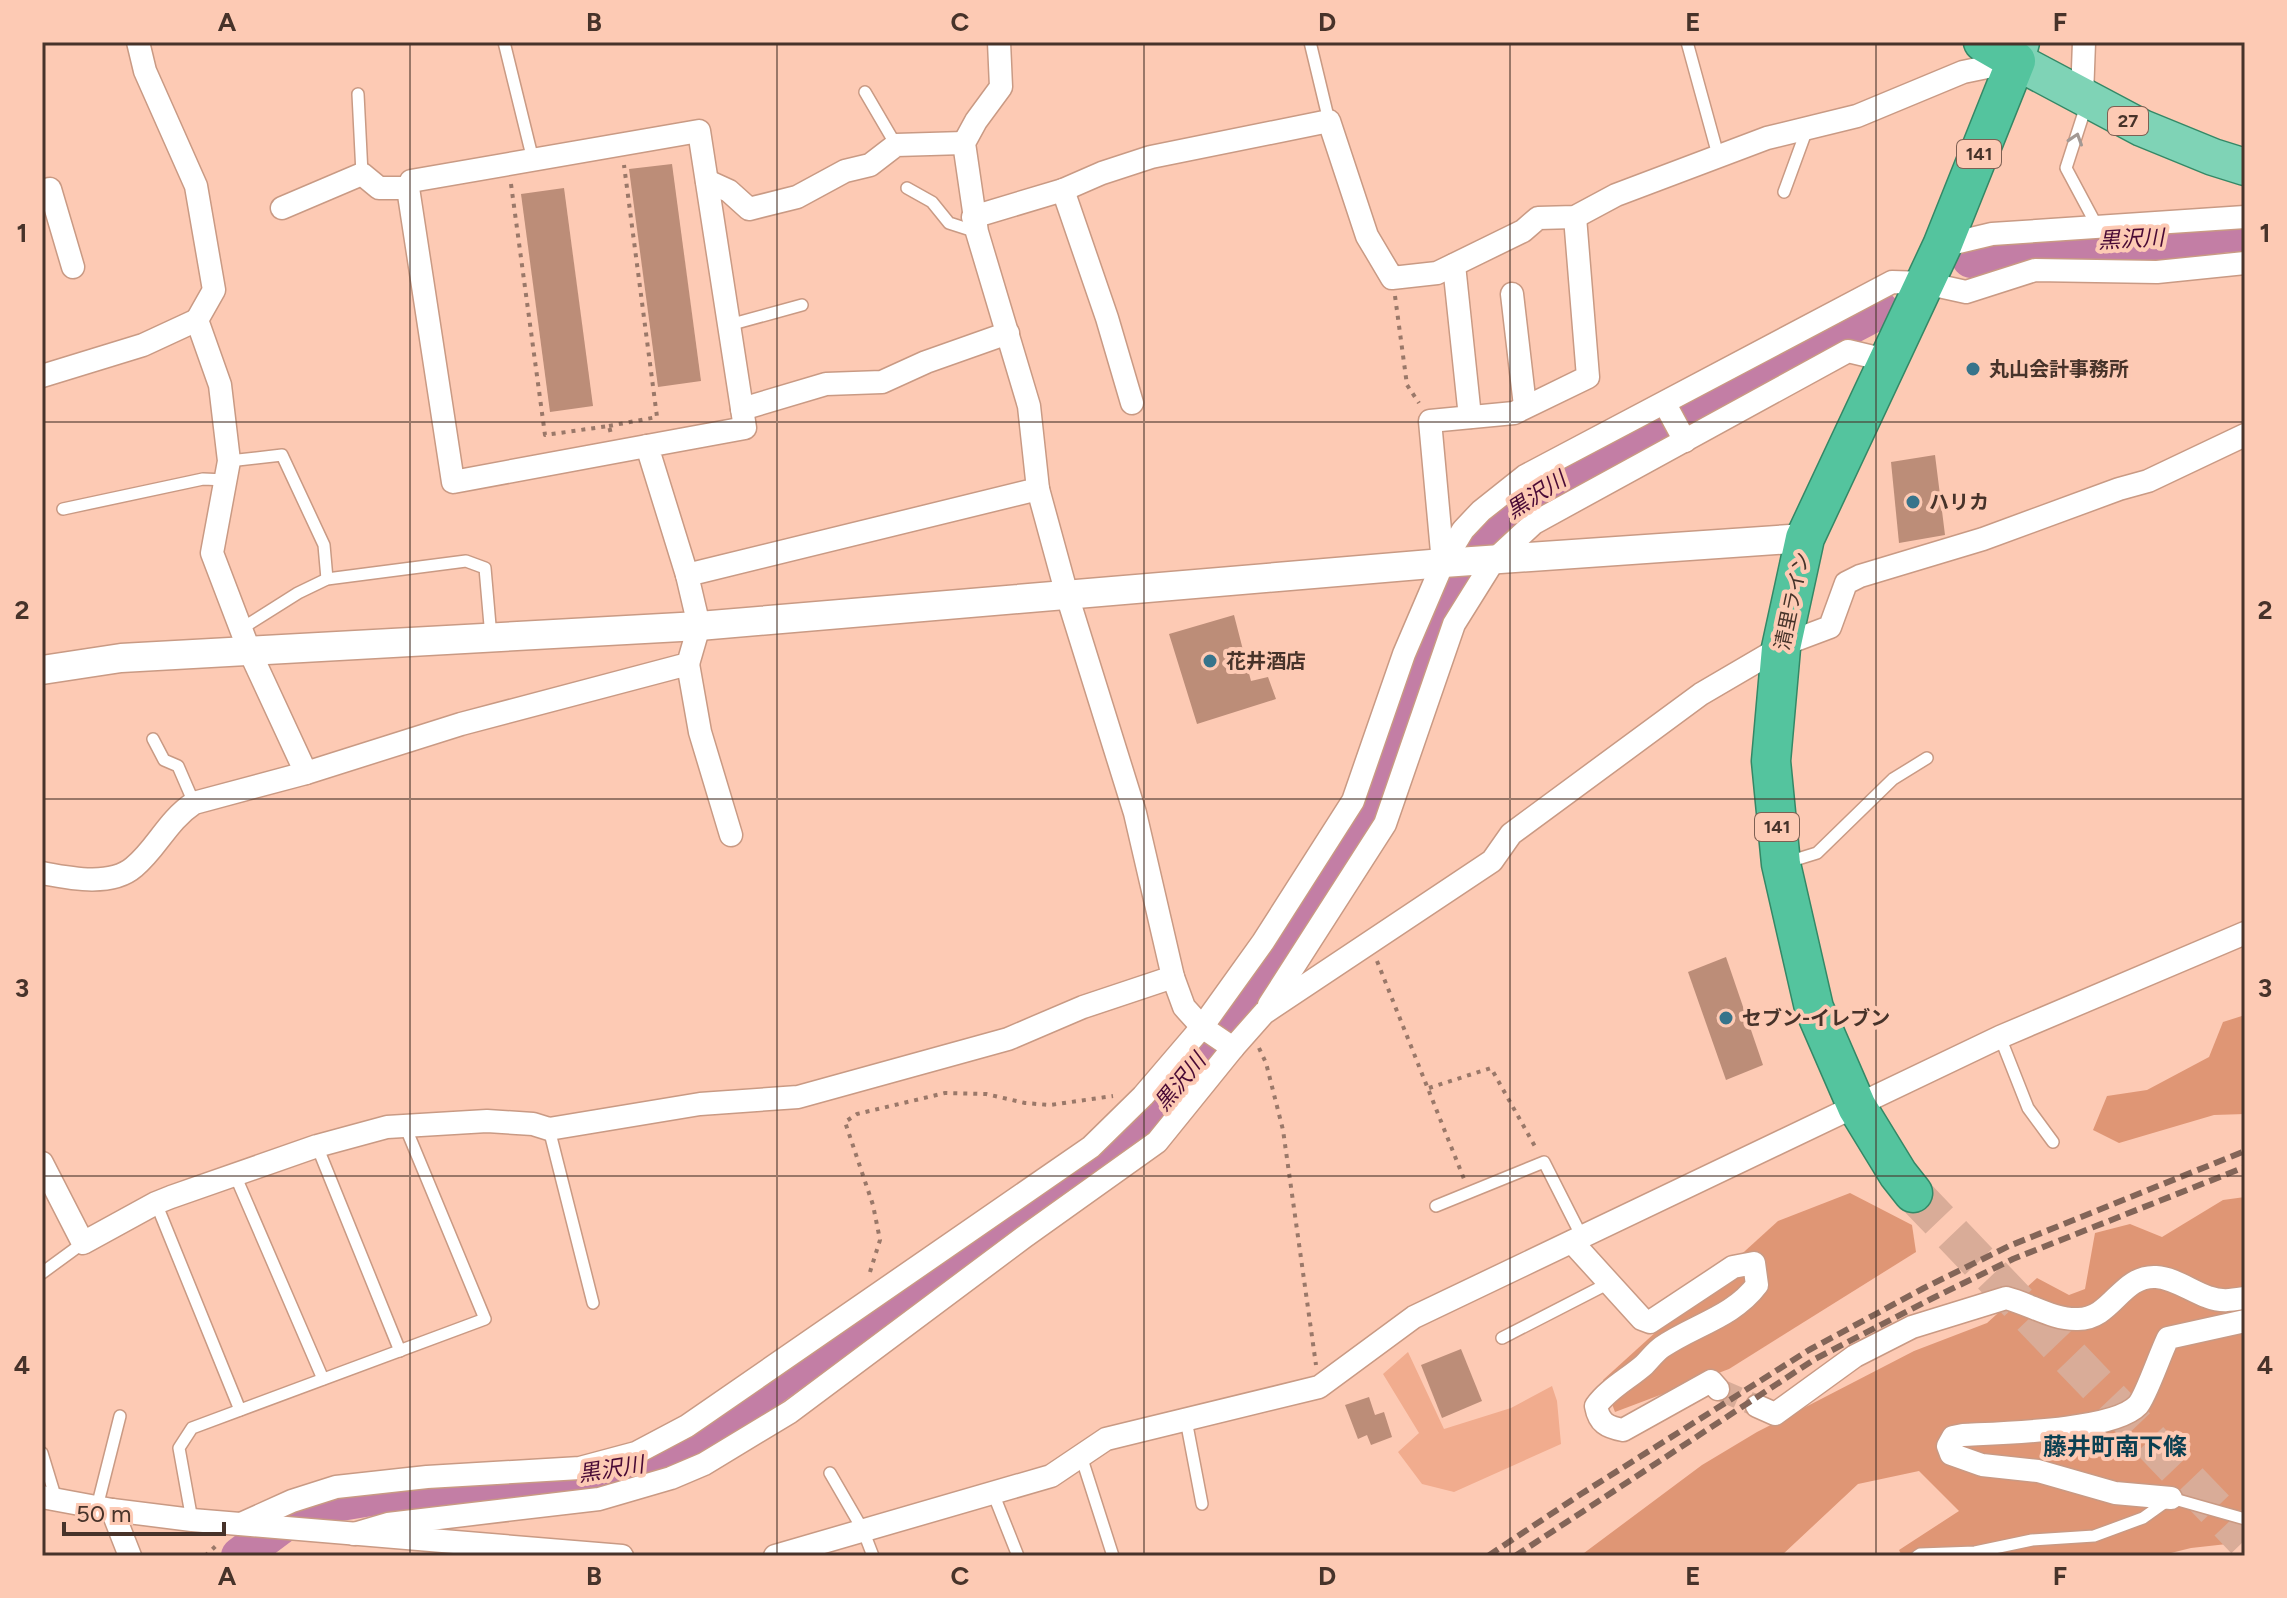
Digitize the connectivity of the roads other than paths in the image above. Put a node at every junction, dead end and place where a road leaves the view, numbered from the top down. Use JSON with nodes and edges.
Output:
{"nodes":[{"id":1,"x":138,"y":42,"type":"edge"},
{"id":2,"x":504,"y":42,"type":"edge"},
{"id":3,"x":999,"y":42,"type":"edge"},
{"id":4,"x":1310,"y":42,"type":"edge"},
{"id":5,"x":1687,"y":42,"type":"edge"},
{"id":6,"x":1983,"y":42,"type":"edge"},
{"id":7,"x":2084,"y":42,"type":"edge"},
{"id":8,"x":2018,"y":52,"type":"edge"},
{"id":9,"x":865,"y":92,"type":"dead end"},
{"id":10,"x":358,"y":94,"type":"dead end"},
{"id":11,"x":2085,"y":98,"type":"junction"},
{"id":12,"x":1329,"y":121,"type":"junction"},
{"id":13,"x":1808,"y":128,"type":"junction"},
{"id":14,"x":964,"y":143,"type":"junction"},
{"id":15,"x":896,"y":145,"type":"junction"},
{"id":16,"x":1718,"y":155,"type":"junction"},
{"id":17,"x":533,"y":160,"type":"junction"},
{"id":18,"x":2245,"y":167,"type":"edge"},
{"id":19,"x":362,"y":174,"type":"junction"},
{"id":20,"x":707,"y":181,"type":"junction"},
{"id":21,"x":408,"y":188,"type":"junction"},
{"id":22,"x":907,"y":188,"type":"dead end"},
{"id":23,"x":1063,"y":190,"type":"junction"},
{"id":24,"x":42,"y":191,"type":"edge"},
{"id":25,"x":1784,"y":192,"type":"dead end"},
{"id":26,"x":282,"y":208,"type":"dead end"},
{"id":27,"x":1575,"y":217,"type":"junction"},
{"id":28,"x":2245,"y":217,"type":"edge"},
{"id":29,"x":975,"y":224,"type":"junction"},
{"id":30,"x":2097,"y":226,"type":"junction"},
{"id":31,"x":1942,"y":246,"type":"junction"},
{"id":32,"x":2245,"y":263,"type":"edge"},
{"id":33,"x":1454,"y":265,"type":"junction"},
{"id":34,"x":73,"y":267,"type":"dead end"},
{"id":35,"x":1925,"y":283,"type":"junction"},
{"id":36,"x":1512,"y":294,"type":"dead end"},
{"id":37,"x":802,"y":305,"type":"dead end"},
{"id":38,"x":197,"y":320,"type":"junction"},
{"id":39,"x":729,"y":325,"type":"junction"},
{"id":40,"x":1008,"y":333,"type":"junction"},
{"id":41,"x":1890,"y":361,"type":"junction"},
{"id":42,"x":42,"y":376,"type":"edge"},
{"id":43,"x":1132,"y":403,"type":"dead end"},
{"id":44,"x":1525,"y":406,"type":"junction"},
{"id":45,"x":742,"y":409,"type":"junction"},
{"id":46,"x":1470,"y":417,"type":"junction"},
{"id":47,"x":1675,"y":422,"type":"junction"},
{"id":48,"x":2245,"y":435,"type":"edge"},
{"id":49,"x":647,"y":446,"type":"junction"},
{"id":50,"x":227,"y":470,"type":"junction"},
{"id":51,"x":1038,"y":489,"type":"junction"},
{"id":52,"x":63,"y":509,"type":"dead end"},
{"id":53,"x":1805,"y":538,"type":"junction"},
{"id":54,"x":1494,"y":560,"type":"junction"},
{"id":55,"x":1443,"y":563,"type":"junction"},
{"id":56,"x":687,"y":575,"type":"junction"},
{"id":57,"x":327,"y":579,"type":"junction"},
{"id":58,"x":1067,"y":595,"type":"junction"},
{"id":59,"x":699,"y":626,"type":"junction"},
{"id":60,"x":491,"y":637,"type":"junction"},
{"id":61,"x":245,"y":640,"type":"junction"},
{"id":62,"x":1781,"y":648,"type":"junction"},
{"id":63,"x":688,"y":664,"type":"junction"},
{"id":64,"x":42,"y":670,"type":"edge"},
{"id":65,"x":1384,"y":723,"type":"junction"},
{"id":66,"x":1412,"y":733,"type":"junction"},
{"id":67,"x":153,"y":739,"type":"dead end"},
{"id":68,"x":1927,"y":758,"type":"dead end"},
{"id":69,"x":306,"y":773,"type":"junction"},
{"id":70,"x":194,"y":803,"type":"junction"},
{"id":71,"x":731,"y":835,"type":"dead end"},
{"id":72,"x":1781,"y":864,"type":"junction"},
{"id":73,"x":42,"y":873,"type":"edge"},
{"id":74,"x":1308,"y":873,"type":"junction"},
{"id":75,"x":1340,"y":894,"type":"junction"},
{"id":76,"x":2245,"y":933,"type":"edge"},
{"id":77,"x":1173,"y":977,"type":"junction"},
{"id":78,"x":1257,"y":1021,"type":"junction"},
{"id":79,"x":2000,"y":1037,"type":"junction"},
{"id":80,"x":1218,"y":1038,"type":"junction"},
{"id":81,"x":1857,"y":1107,"type":"junction"},
{"id":82,"x":405,"y":1126,"type":"junction"},
{"id":83,"x":549,"y":1129,"type":"junction"},
{"id":84,"x":2053,"y":1142,"type":"dead end"},
{"id":85,"x":317,"y":1146,"type":"junction"},
{"id":86,"x":42,"y":1163,"type":"edge"},
{"id":87,"x":235,"y":1175,"type":"junction"},
{"id":88,"x":1913,"y":1193,"type":"tunnel mouth"},
{"id":89,"x":156,"y":1203,"type":"junction"},
{"id":90,"x":1436,"y":1206,"type":"dead end"},
{"id":91,"x":1013,"y":1221,"type":"junction"},
{"id":92,"x":1577,"y":1239,"type":"junction"},
{"id":93,"x":83,"y":1243,"type":"junction"},
{"id":94,"x":42,"y":1273,"type":"edge"},
{"id":95,"x":1609,"y":1283,"type":"junction"},
{"id":96,"x":2245,"y":1298,"type":"edge"},
{"id":97,"x":593,"y":1303,"type":"dead end"},
{"id":98,"x":2245,"y":1321,"type":"edge"},
{"id":99,"x":1502,"y":1338,"type":"dead end"},
{"id":100,"x":400,"y":1351,"type":"junction"},
{"id":101,"x":323,"y":1379,"type":"junction"},
{"id":102,"x":1718,"y":1389,"type":"tunnel mouth"},
{"id":103,"x":1757,"y":1406,"type":"tunnel mouth"},
{"id":104,"x":240,"y":1410,"type":"junction"},
{"id":105,"x":120,"y":1416,"type":"dead end"},
{"id":106,"x":1186,"y":1420,"type":"junction"},
{"id":107,"x":42,"y":1453,"type":"edge"},
{"id":108,"x":1081,"y":1456,"type":"junction"},
{"id":109,"x":830,"y":1473,"type":"dead end"},
{"id":110,"x":993,"y":1493,"type":"junction"},
{"id":111,"x":49,"y":1498,"type":"edge"},
{"id":112,"x":2171,"y":1498,"type":"junction"},
{"id":113,"x":1202,"y":1504,"type":"dead end"},
{"id":114,"x":105,"y":1508,"type":"junction"},
{"id":115,"x":2245,"y":1519,"type":"edge"},
{"id":116,"x":192,"y":1520,"type":"junction"},
{"id":117,"x":247,"y":1525,"type":"junction"},
{"id":118,"x":863,"y":1530,"type":"junction"},
{"id":119,"x":354,"y":1534,"type":"junction"},
{"id":120,"x":130,"y":1556,"type":"edge"},
{"id":121,"x":622,"y":1556,"type":"edge"},
{"id":122,"x":775,"y":1556,"type":"edge"},
{"id":123,"x":873,"y":1556,"type":"edge"},
{"id":124,"x":1018,"y":1556,"type":"edge"},
{"id":125,"x":1113,"y":1556,"type":"edge"},
{"id":126,"x":1917,"y":1556,"type":"edge"}],
"edges":[{"from":1,"to":38,"type":"street"},
{"from":2,"to":17,"type":"lane"},
{"from":3,"to":14,"type":"street"},
{"from":4,"to":12,"type":"lane"},
{"from":5,"to":16,"type":"lane"},
{"from":6,"to":8,"type":"highway"},
{"from":7,"to":11,"type":"street"},
{"from":8,"to":11,"type":"main road","number":"27"},
{"from":8,"to":13,"type":"street"},
{"from":8,"to":31,"type":"highway","name":"清里ライン","number":"141"},
{"from":9,"to":15,"type":"lane"},
{"from":10,"to":19,"type":"lane"},
{"from":11,"to":18,"type":"main road","number":"27"},
{"from":30,"to":11,"type":"lane","one_way":true},
{"from":12,"to":23,"type":"street"},
{"from":12,"to":33,"type":"street"},
{"from":13,"to":16,"type":"street"},
{"from":13,"to":25,"type":"lane"},
{"from":14,"to":15,"type":"street"},
{"from":14,"to":29,"type":"street"},
{"from":15,"to":20,"type":"street"},
{"from":16,"to":27,"type":"street"},
{"from":17,"to":20,"type":"street"},
{"from":17,"to":21,"type":"street"},
{"from":19,"to":21,"type":"street"},
{"from":19,"to":26,"type":"street"},
{"from":20,"to":39,"type":"street"},
{"from":21,"to":49,"type":"street"},
{"from":22,"to":29,"type":"lane"},
{"from":23,"to":29,"type":"street"},
{"from":23,"to":43,"type":"street"},
{"from":24,"to":34,"type":"street"},
{"from":27,"to":33,"type":"street"},
{"from":27,"to":44,"type":"street"},
{"from":28,"to":30,"type":"street"},
{"from":29,"to":40,"type":"street"},
{"from":30,"to":31,"type":"street"},
{"from":31,"to":35,"type":"highway","name":"清里ライン","number":"141"},
{"from":32,"to":35,"type":"street"},
{"from":33,"to":46,"type":"street"},
{"from":35,"to":41,"type":"highway","name":"清里ライン","number":"141"},
{"from":35,"to":47,"type":"street"},
{"from":36,"to":44,"type":"street"},
{"from":37,"to":39,"type":"lane"},
{"from":38,"to":42,"type":"street"},
{"from":38,"to":50,"type":"street"},
{"from":39,"to":45,"type":"street"},
{"from":40,"to":45,"type":"street"},
{"from":40,"to":51,"type":"street"},
{"from":41,"to":47,"type":"street"},
{"from":41,"to":53,"type":"highway","name":"清里ライン","number":"141"},
{"from":44,"to":46,"type":"street"},
{"from":45,"to":49,"type":"street"},
{"from":46,"to":55,"type":"street"},
{"from":47,"to":54,"type":"street"},
{"from":47,"to":55,"type":"street"},
{"from":48,"to":62,"type":"street"},
{"from":49,"to":56,"type":"street"},
{"from":50,"to":52,"type":"lane"},
{"from":50,"to":57,"type":"lane"},
{"from":50,"to":61,"type":"street"},
{"from":51,"to":56,"type":"street"},
{"from":51,"to":58,"type":"street"},
{"from":53,"to":54,"type":"street"},
{"from":53,"to":62,"type":"highway","name":"清里ライン","number":"141"},
{"from":54,"to":55,"type":"street"},
{"from":54,"to":66,"type":"street"},
{"from":55,"to":58,"type":"street"},
{"from":55,"to":65,"type":"street"},
{"from":56,"to":59,"type":"street"},
{"from":57,"to":60,"type":"lane"},
{"from":57,"to":61,"type":"lane"},
{"from":58,"to":59,"type":"street"},
{"from":58,"to":77,"type":"street"},
{"from":59,"to":60,"type":"street"},
{"from":59,"to":63,"type":"street"},
{"from":60,"to":61,"type":"street"},
{"from":61,"to":64,"type":"street"},
{"from":61,"to":69,"type":"street"},
{"from":62,"to":72,"type":"highway","name":"清里ライン","number":"141"},
{"from":62,"to":78,"type":"street"},
{"from":63,"to":69,"type":"street"},
{"from":63,"to":71,"type":"street"},
{"from":65,"to":66,"type":"street"},
{"from":65,"to":74,"type":"street"},
{"from":66,"to":75,"type":"street"},
{"from":67,"to":70,"type":"lane"},
{"from":68,"to":72,"type":"lane"},
{"from":69,"to":70,"type":"street"},
{"from":70,"to":73,"type":"street"},
{"from":72,"to":81,"type":"highway","name":"清里ライン","number":"141"},
{"from":74,"to":75,"type":"street"},
{"from":74,"to":80,"type":"street"},
{"from":75,"to":78,"type":"street"},
{"from":76,"to":79,"type":"street"},
{"from":77,"to":80,"type":"street"},
{"from":77,"to":83,"type":"street"},
{"from":78,"to":80,"type":"street"},
{"from":79,"to":81,"type":"street"},
{"from":79,"to":84,"type":"lane"},
{"from":80,"to":91,"type":"street"},
{"from":80,"to":91,"type":"street"},
{"from":81,"to":88,"type":"highway","name":"清里ライン","number":"141"},
{"from":81,"to":92,"type":"street"},
{"from":82,"to":83,"type":"street"},
{"from":82,"to":85,"type":"street"},
{"from":82,"to":100,"type":"lane"},
{"from":83,"to":97,"type":"lane"},
{"from":85,"to":87,"type":"street"},
{"from":85,"to":100,"type":"lane"},
{"from":86,"to":93,"type":"street"},
{"from":87,"to":89,"type":"street"},
{"from":87,"to":101,"type":"lane"},
{"from":89,"to":93,"type":"street"},
{"from":89,"to":104,"type":"lane"},
{"from":90,"to":92,"type":"lane"},
{"from":91,"to":117,"type":"street"},
{"from":91,"to":119,"type":"street"},
{"from":92,"to":95,"type":"street"},
{"from":92,"to":106,"type":"street"},
{"from":93,"to":94,"type":"lane"},
{"from":95,"to":99,"type":"lane"},
{"from":95,"to":102,"type":"street"},
{"from":96,"to":103,"type":"street"},
{"from":98,"to":112,"type":"street"},
{"from":100,"to":101,"type":"lane"},
{"from":101,"to":104,"type":"lane"},
{"from":104,"to":116,"type":"lane"},
{"from":105,"to":114,"type":"lane"},
{"from":106,"to":108,"type":"street"},
{"from":106,"to":113,"type":"lane"},
{"from":107,"to":111,"type":"lane"},
{"from":108,"to":110,"type":"street"},
{"from":108,"to":125,"type":"lane"},
{"from":109,"to":118,"type":"lane"},
{"from":110,"to":118,"type":"street"},
{"from":110,"to":124,"type":"lane"},
{"from":111,"to":114,"type":"street"},
{"from":112,"to":115,"type":"lane"},
{"from":112,"to":126,"type":"lane"},
{"from":114,"to":116,"type":"street"},
{"from":114,"to":120,"type":"street"},
{"from":116,"to":117,"type":"street"},
{"from":117,"to":119,"type":"street"},
{"from":118,"to":122,"type":"street"},
{"from":118,"to":123,"type":"lane"},
{"from":119,"to":121,"type":"street"}]}
